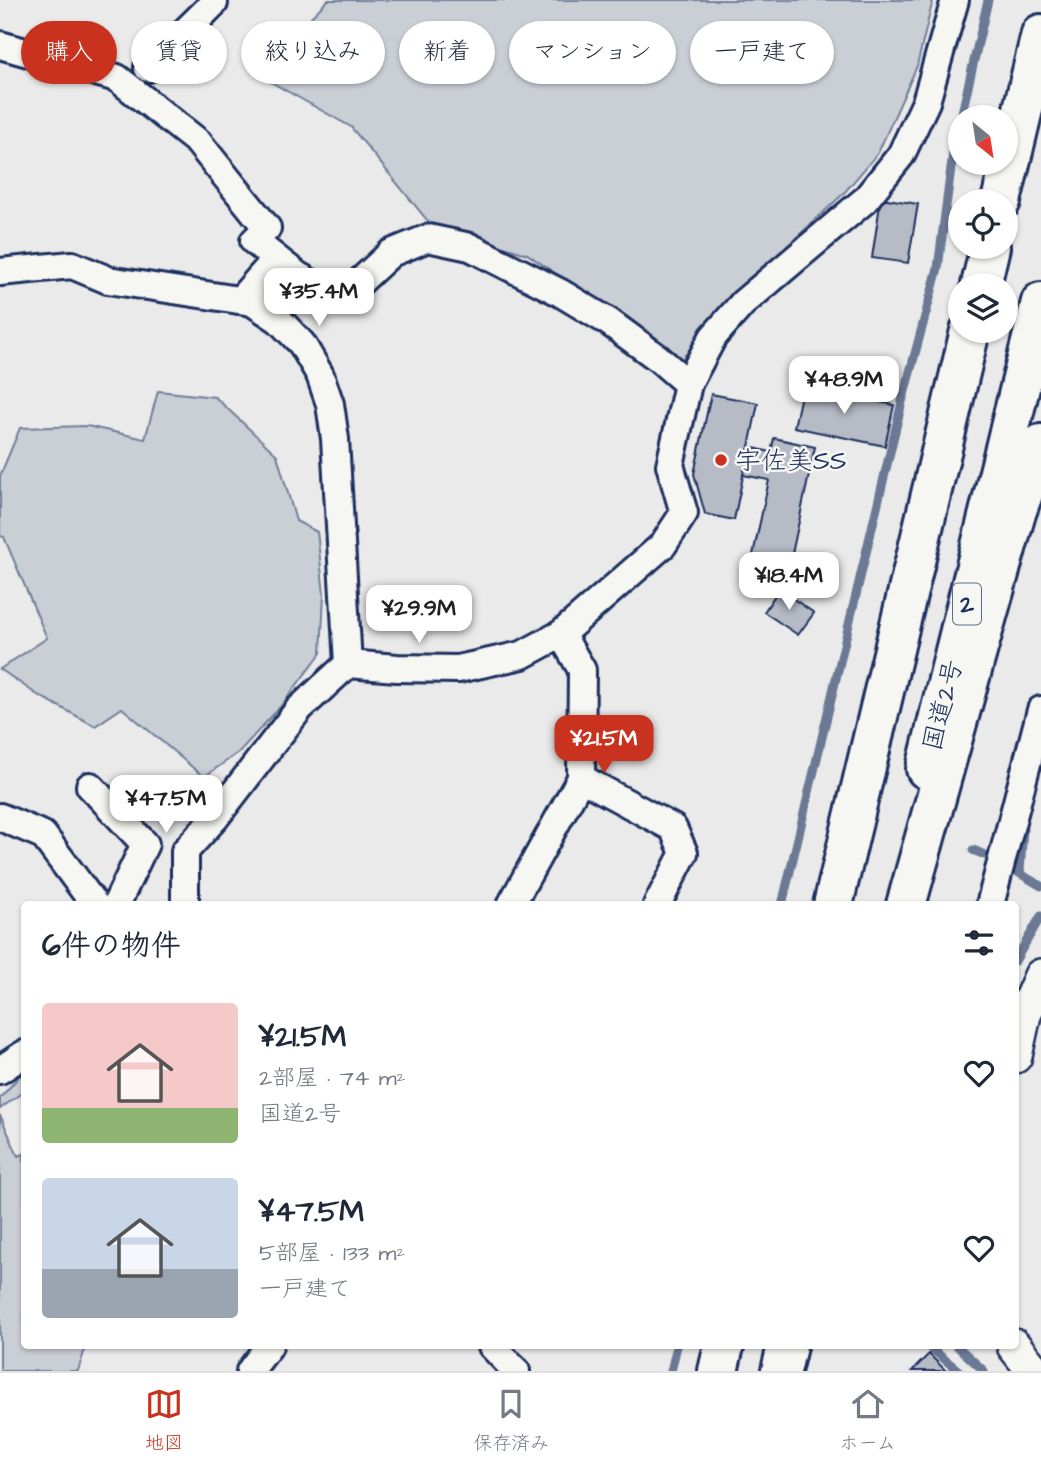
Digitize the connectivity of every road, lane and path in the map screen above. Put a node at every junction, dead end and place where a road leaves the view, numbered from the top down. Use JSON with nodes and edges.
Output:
{"nodes":[{"id":1,"x":212,"y":0,"type":"edge"},
{"id":2,"x":955,"y":0,"type":"edge"},
{"id":3,"x":196,"y":21,"type":"edge"},
{"id":4,"x":1041,"y":34,"type":"edge"},
{"id":5,"x":0,"y":46,"type":"edge"},
{"id":6,"x":1004,"y":189,"type":"edge"},
{"id":7,"x":276,"y":259,"type":"junction"},
{"id":8,"x":0,"y":272,"type":"edge"},
{"id":9,"x":240,"y":300,"type":"junction"},
{"id":10,"x":1041,"y":302,"type":"edge"},
{"id":11,"x":967,"y":343,"type":"edge"},
{"id":12,"x":688,"y":384,"type":"junction"},
{"id":13,"x":1041,"y":444,"type":"edge"},
{"id":14,"x":561,"y":634,"type":"junction"},
{"id":15,"x":348,"y":664,"type":"junction"},
{"id":16,"x":1041,"y":710,"type":"edge"},
{"id":17,"x":581,"y":778,"type":"junction"},
{"id":18,"x":90,"y":786,"type":"dead end"},
{"id":19,"x":0,"y":817,"type":"edge"},
{"id":20,"x":92,"y":901,"type":"edge"},
{"id":21,"x":118,"y":901,"type":"edge"},
{"id":22,"x":186,"y":901,"type":"edge"},
{"id":23,"x":513,"y":901,"type":"edge"},
{"id":24,"x":659,"y":901,"type":"edge"},
{"id":25,"x":834,"y":901,"type":"edge"},
{"id":26,"x":893,"y":901,"type":"edge"},
{"id":27,"x":907,"y":901,"type":"edge"},
{"id":28,"x":991,"y":901,"type":"edge"},
{"id":29,"x":1041,"y":976,"type":"edge"},
{"id":30,"x":1019,"y":1038,"type":"edge"},
{"id":31,"x":21,"y":1056,"type":"edge"},
{"id":32,"x":0,"y":1070,"type":"edge"},
{"id":33,"x":267,"y":1349,"type":"edge"},
{"id":34,"x":495,"y":1349,"type":"edge"},
{"id":35,"x":723,"y":1349,"type":"edge"},
{"id":36,"x":786,"y":1349,"type":"edge"},
{"id":37,"x":1016,"y":1349,"type":"edge"},
{"id":38,"x":250,"y":1371,"type":"edge"},
{"id":39,"x":516,"y":1371,"type":"edge"},
{"id":40,"x":718,"y":1371,"type":"edge"},
{"id":41,"x":781,"y":1371,"type":"edge"},
{"id":42,"x":1034,"y":1371,"type":"edge"}],
"edges":[{"from":1,"to":3,"type":"street"},
{"from":2,"to":12,"type":"street"},
{"from":4,"to":6,"type":"highway"},
{"from":5,"to":7,"type":"street"},
{"from":7,"to":9,"type":"street"},
{"from":7,"to":12,"type":"street"},
{"from":8,"to":9,"type":"street"},
{"from":9,"to":15,"type":"street"},
{"from":10,"to":26,"type":"highway","name":"国道2号","number":"2"},
{"from":11,"to":25,"type":"highway"},
{"from":12,"to":14,"type":"street"},
{"from":13,"to":27,"type":"highway"},
{"from":14,"to":15,"type":"street"},
{"from":14,"to":17,"type":"street"},
{"from":15,"to":22,"type":"street"},
{"from":16,"to":28,"type":"street"},
{"from":17,"to":23,"type":"street"},
{"from":17,"to":24,"type":"street"},
{"from":18,"to":21,"type":"street"},
{"from":19,"to":20,"type":"street"},
{"from":29,"to":30,"type":"street"},
{"from":31,"to":32,"type":"street"},
{"from":33,"to":38,"type":"street"},
{"from":34,"to":39,"type":"street"},
{"from":35,"to":40,"type":"highway"},
{"from":36,"to":41,"type":"highway"},
{"from":37,"to":42,"type":"street"}]}
